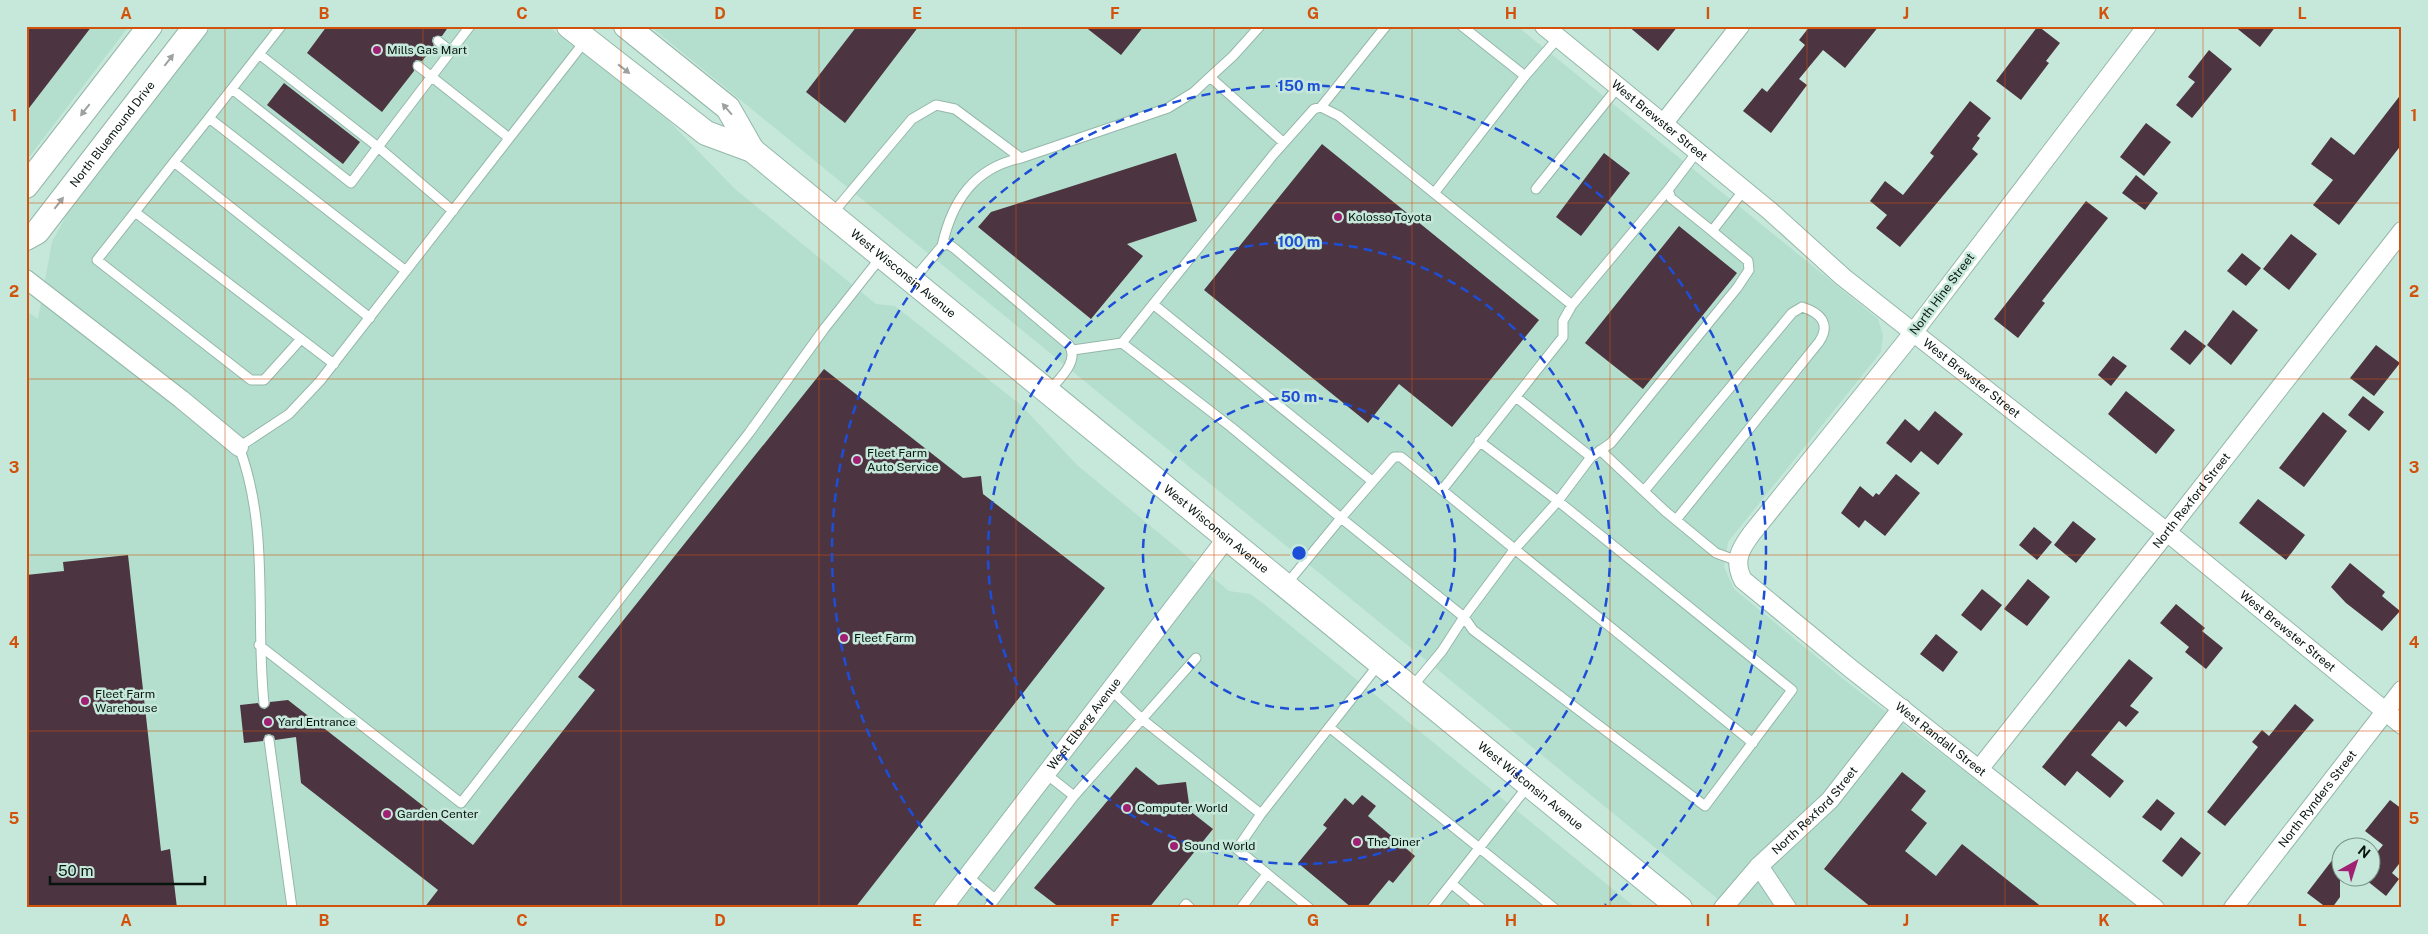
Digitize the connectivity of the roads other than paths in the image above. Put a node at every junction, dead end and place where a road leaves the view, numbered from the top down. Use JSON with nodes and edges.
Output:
{"nodes":[{"id":1,"x":150,"y":26,"type":"edge"},
{"id":2,"x":196,"y":26,"type":"edge"},
{"id":3,"x":281,"y":26,"type":"edge"},
{"id":4,"x":470,"y":26,"type":"edge"},
{"id":5,"x":626,"y":26,"type":"edge"},
{"id":6,"x":1260,"y":26,"type":"edge"},
{"id":7,"x":1386,"y":26,"type":"edge"},
{"id":8,"x":1462,"y":26,"type":"edge"},
{"id":9,"x":1544,"y":26,"type":"edge"},
{"id":10,"x":1740,"y":26,"type":"edge"},
{"id":11,"x":2147,"y":26,"type":"edge"},
{"id":12,"x":578,"y":33,"type":"edge"},
{"id":13,"x":1558,"y":38,"type":"junction"},
{"id":14,"x":438,"y":41,"type":"dead end"},
{"id":15,"x":451,"y":51,"type":"junction"},
{"id":16,"x":259,"y":54,"type":"junction"},
{"id":17,"x":418,"y":66,"type":"dead end"},
{"id":18,"x":432,"y":76,"type":"junction"},
{"id":19,"x":1525,"y":76,"type":"junction"},
{"id":20,"x":1210,"y":77,"type":"junction"},
{"id":21,"x":1618,"y":87,"type":"junction"},
{"id":22,"x":232,"y":90,"type":"junction"},
{"id":23,"x":1321,"y":107,"type":"junction"},
{"id":24,"x":209,"y":118,"type":"junction"},
{"id":25,"x":1664,"y":124,"type":"junction"},
{"id":26,"x":509,"y":138,"type":"junction"},
{"id":27,"x":1284,"y":143,"type":"junction"},
{"id":28,"x":378,"y":147,"type":"junction"},
{"id":29,"x":752,"y":150,"type":"junction"},
{"id":30,"x":1697,"y":152,"type":"junction"},
{"id":31,"x":1021,"y":158,"type":"junction"},
{"id":32,"x":174,"y":162,"type":"junction"},
{"id":33,"x":26,"y":186,"type":"edge"},
{"id":34,"x":1536,"y":189,"type":"dead end"},
{"id":35,"x":1668,"y":190,"type":"junction"},
{"id":36,"x":1744,"y":190,"type":"junction"},
{"id":37,"x":1435,"y":192,"type":"junction"},
{"id":38,"x":453,"y":211,"type":"junction"},
{"id":39,"x":135,"y":212,"type":"junction"},
{"id":40,"x":832,"y":215,"type":"junction"},
{"id":41,"x":1712,"y":231,"type":"junction"},
{"id":42,"x":2402,"y":231,"type":"edge"},
{"id":43,"x":26,"y":238,"type":"edge"},
{"id":44,"x":942,"y":246,"type":"junction"},
{"id":45,"x":882,"y":256,"type":"junction"},
{"id":46,"x":406,"y":271,"type":"junction"},
{"id":47,"x":26,"y":279,"type":"edge"},
{"id":48,"x":912,"y":280,"type":"junction"},
{"id":49,"x":1153,"y":304,"type":"junction"},
{"id":50,"x":1572,"y":304,"type":"junction"},
{"id":51,"x":370,"y":318,"type":"junction"},
{"id":52,"x":1913,"y":332,"type":"junction"},
{"id":53,"x":302,"y":340,"type":"junction"},
{"id":54,"x":1122,"y":343,"type":"junction"},
{"id":55,"x":1073,"y":350,"type":"junction"},
{"id":56,"x":334,"y":364,"type":"junction"},
{"id":57,"x":1048,"y":392,"type":"junction"},
{"id":58,"x":1516,"y":397,"type":"junction"},
{"id":59,"x":1479,"y":441,"type":"junction"},
{"id":60,"x":239,"y":447,"type":"junction"},
{"id":61,"x":1600,"y":450,"type":"junction"},
{"id":62,"x":1590,"y":457,"type":"junction"},
{"id":63,"x":1372,"y":482,"type":"junction"},
{"id":64,"x":1442,"y":490,"type":"junction"},
{"id":65,"x":1644,"y":491,"type":"junction"},
{"id":66,"x":1558,"y":501,"type":"junction"},
{"id":67,"x":1341,"y":518,"type":"junction"},
{"id":68,"x":1676,"y":520,"type":"junction"},
{"id":69,"x":2167,"y":532,"type":"junction"},
{"id":70,"x":1226,"y":539,"type":"junction"},
{"id":71,"x":1514,"y":550,"type":"junction"},
{"id":72,"x":1738,"y":561,"type":"junction"},
{"id":73,"x":1285,"y":586,"type":"junction"},
{"id":74,"x":1464,"y":617,"type":"junction"},
{"id":75,"x":259,"y":645,"type":"junction"},
{"id":76,"x":1196,"y":658,"type":"dead end"},
{"id":77,"x":1380,"y":663,"type":"junction"},
{"id":78,"x":1411,"y":688,"type":"junction"},
{"id":79,"x":1111,"y":690,"type":"junction"},
{"id":80,"x":2402,"y":690,"type":"edge"},
{"id":81,"x":264,"y":703,"type":"dead end"},
{"id":82,"x":1902,"y":708,"type":"junction"},
{"id":83,"x":2385,"y":711,"type":"junction"},
{"id":84,"x":1143,"y":720,"type":"junction"},
{"id":85,"x":2402,"y":725,"type":"edge"},
{"id":86,"x":1329,"y":727,"type":"junction"},
{"id":87,"x":269,"y":740,"type":"dead end"},
{"id":88,"x":1753,"y":743,"type":"junction"},
{"id":89,"x":1980,"y":768,"type":"junction"},
{"id":90,"x":1045,"y":773,"type":"junction"},
{"id":91,"x":1529,"y":784,"type":"junction"},
{"id":92,"x":1074,"y":796,"type":"junction"},
{"id":93,"x":1261,"y":814,"type":"junction"},
{"id":94,"x":1479,"y":849,"type":"junction"},
{"id":95,"x":1759,"y":866,"type":"junction"},
{"id":96,"x":1267,"y":874,"type":"junction"},
{"id":97,"x":967,"y":876,"type":"junction"},
{"id":98,"x":1452,"y":884,"type":"junction"},
{"id":99,"x":995,"y":898,"type":"junction"},
{"id":100,"x":944,"y":907,"type":"edge"},
{"id":101,"x":292,"y":908,"type":"edge"},
{"id":102,"x":988,"y":908,"type":"edge"},
{"id":103,"x":1183,"y":908,"type":"edge"},
{"id":104,"x":1190,"y":908,"type":"edge"},
{"id":105,"x":1241,"y":908,"type":"edge"},
{"id":106,"x":1309,"y":908,"type":"edge"},
{"id":107,"x":1432,"y":908,"type":"edge"},
{"id":108,"x":1481,"y":908,"type":"edge"},
{"id":109,"x":1554,"y":908,"type":"edge"},
{"id":110,"x":1680,"y":908,"type":"edge"},
{"id":111,"x":1723,"y":908,"type":"edge"},
{"id":112,"x":1787,"y":908,"type":"edge"},
{"id":113,"x":2155,"y":908,"type":"edge"},
{"id":114,"x":2233,"y":908,"type":"edge"}],
"edges":[{"from":1,"to":33,"type":"main road","one_way":true},
{"from":43,"to":2,"type":"main road","name":"North Bluemound Drive","one_way":true},
{"from":3,"to":16,"type":"lane"},
{"from":4,"to":15,"type":"lane"},
{"from":29,"to":5,"type":"main road","name":"West Wisconsin Avenue","one_way":true},
{"from":6,"to":20,"type":"lane"},
{"from":7,"to":23,"type":"lane"},
{"from":8,"to":19,"type":"lane"},
{"from":9,"to":13,"type":"street","name":"West Brewster Street"},
{"from":10,"to":25,"type":"street"},
{"from":11,"to":52,"type":"street","name":"North Hine Street"},
{"from":12,"to":26,"type":"lane"},
{"from":12,"to":29,"type":"main road","name":"West Wisconsin Avenue","one_way":true},
{"from":13,"to":19,"type":"lane"},
{"from":13,"to":21,"type":"street","name":"West Brewster Street"},
{"from":14,"to":15,"type":"lane"},
{"from":15,"to":18,"type":"lane"},
{"from":16,"to":22,"type":"lane"},
{"from":16,"to":28,"type":"lane"},
{"from":17,"to":18,"type":"lane"},
{"from":18,"to":26,"type":"lane"},
{"from":18,"to":28,"type":"lane"},
{"from":19,"to":37,"type":"lane"},
{"from":20,"to":27,"type":"lane"},
{"from":20,"to":31,"type":"lane"},
{"from":21,"to":25,"type":"street","name":"West Brewster Street"},
{"from":21,"to":34,"type":"lane"},
{"from":22,"to":24,"type":"lane"},
{"from":22,"to":28,"type":"lane"},
{"from":23,"to":27,"type":"lane"},
{"from":23,"to":37,"type":"lane"},
{"from":24,"to":32,"type":"lane"},
{"from":24,"to":46,"type":"lane"},
{"from":25,"to":30,"type":"street","name":"West Brewster Street"},
{"from":26,"to":38,"type":"lane"},
{"from":27,"to":49,"type":"lane"},
{"from":28,"to":38,"type":"lane"},
{"from":29,"to":40,"type":"main road","name":"West Wisconsin Avenue"},
{"from":30,"to":35,"type":"lane"},
{"from":30,"to":36,"type":"street","name":"West Brewster Street"},
{"from":31,"to":40,"type":"lane"},
{"from":31,"to":44,"type":"lane"},
{"from":32,"to":39,"type":"lane"},
{"from":32,"to":51,"type":"lane"},
{"from":35,"to":41,"type":"lane"},
{"from":35,"to":50,"type":"lane"},
{"from":36,"to":41,"type":"lane"},
{"from":36,"to":52,"type":"street","name":"West Brewster Street"},
{"from":37,"to":50,"type":"lane"},
{"from":38,"to":46,"type":"lane"},
{"from":39,"to":53,"type":"lane"},
{"from":39,"to":53,"type":"lane"},
{"from":40,"to":45,"type":"main road","name":"West Wisconsin Avenue"},
{"from":41,"to":61,"type":"lane"},
{"from":42,"to":69,"type":"street","name":"North Rexford Street"},
{"from":44,"to":48,"type":"lane"},
{"from":44,"to":55,"type":"lane"},
{"from":45,"to":48,"type":"main road","name":"West Wisconsin Avenue"},
{"from":45,"to":75,"type":"lane"},
{"from":46,"to":51,"type":"lane"},
{"from":47,"to":60,"type":"street"},
{"from":48,"to":57,"type":"main road","name":"West Wisconsin Avenue"},
{"from":49,"to":54,"type":"lane"},
{"from":49,"to":63,"type":"lane"},
{"from":50,"to":58,"type":"lane"},
{"from":51,"to":56,"type":"lane"},
{"from":52,"to":69,"type":"street","name":"West Brewster Street"},
{"from":52,"to":72,"type":"street","name":"North Hine Street"},
{"from":53,"to":56,"type":"lane"},
{"from":54,"to":55,"type":"lane"},
{"from":54,"to":67,"type":"lane"},
{"from":55,"to":57,"type":"lane"},
{"from":56,"to":60,"type":"lane"},
{"from":57,"to":70,"type":"main road","name":"West Wisconsin Avenue"},
{"from":58,"to":59,"type":"lane"},
{"from":58,"to":62,"type":"lane"},
{"from":59,"to":64,"type":"lane"},
{"from":59,"to":66,"type":"lane"},
{"from":60,"to":75,"type":"lane"},
{"from":61,"to":62,"type":"lane"},
{"from":61,"to":65,"type":"lane"},
{"from":62,"to":66,"type":"lane"},
{"from":63,"to":64,"type":"lane"},
{"from":63,"to":67,"type":"lane"},
{"from":64,"to":71,"type":"lane"},
{"from":65,"to":68,"type":"lane"},
{"from":65,"to":68,"type":"lane"},
{"from":66,"to":71,"type":"lane"},
{"from":66,"to":88,"type":"lane"},
{"from":67,"to":73,"type":"lane"},
{"from":67,"to":74,"type":"lane"},
{"from":68,"to":72,"type":"lane"},
{"from":69,"to":83,"type":"street","name":"West Brewster Street"},
{"from":69,"to":89,"type":"street","name":"North Rexford Street"},
{"from":70,"to":73,"type":"main road","name":"West Wisconsin Avenue"},
{"from":70,"to":79,"type":"street","name":"West Elberg Avenue"},
{"from":71,"to":74,"type":"lane"},
{"from":71,"to":88,"type":"lane"},
{"from":72,"to":82,"type":"street","name":"West Randall Street"},
{"from":73,"to":77,"type":"main road","name":"West Wisconsin Avenue"},
{"from":74,"to":78,"type":"lane"},
{"from":74,"to":88,"type":"lane"},
{"from":75,"to":81,"type":"lane"},
{"from":76,"to":84,"type":"lane"},
{"from":77,"to":78,"type":"main road","name":"West Wisconsin Avenue"},
{"from":77,"to":86,"type":"lane"},
{"from":78,"to":91,"type":"main road","name":"West Wisconsin Avenue"},
{"from":79,"to":84,"type":"lane"},
{"from":79,"to":90,"type":"street","name":"West Elberg Avenue"},
{"from":80,"to":83,"type":"street","name":"North Rynders Street"},
{"from":82,"to":89,"type":"street","name":"West Randall Street"},
{"from":82,"to":95,"type":"street","name":"North Rexford Street"},
{"from":83,"to":85,"type":"street","name":"West Brewster Street"},
{"from":83,"to":114,"type":"street","name":"North Rynders Street"},
{"from":84,"to":92,"type":"lane"},
{"from":84,"to":93,"type":"lane"},
{"from":86,"to":93,"type":"lane"},
{"from":86,"to":94,"type":"lane"},
{"from":87,"to":101,"type":"lane"},
{"from":89,"to":113,"type":"street","name":"West Randall Street"},
{"from":90,"to":92,"type":"lane"},
{"from":90,"to":97,"type":"street","name":"West Elberg Avenue"},
{"from":91,"to":94,"type":"lane"},
{"from":91,"to":110,"type":"main road","name":"West Wisconsin Avenue"},
{"from":92,"to":99,"type":"lane"},
{"from":93,"to":96,"type":"lane"},
{"from":94,"to":98,"type":"lane"},
{"from":94,"to":109,"type":"lane"},
{"from":95,"to":111,"type":"street","name":"North Rexford Street"},
{"from":95,"to":112,"type":"street"},
{"from":96,"to":105,"type":"lane"},
{"from":96,"to":106,"type":"lane"},
{"from":97,"to":99,"type":"lane"},
{"from":97,"to":100,"type":"street","name":"West Elberg Avenue"},
{"from":98,"to":107,"type":"lane"},
{"from":98,"to":108,"type":"lane"},
{"from":99,"to":102,"type":"lane"},
{"from":103,"to":104,"type":"lane"}]}
